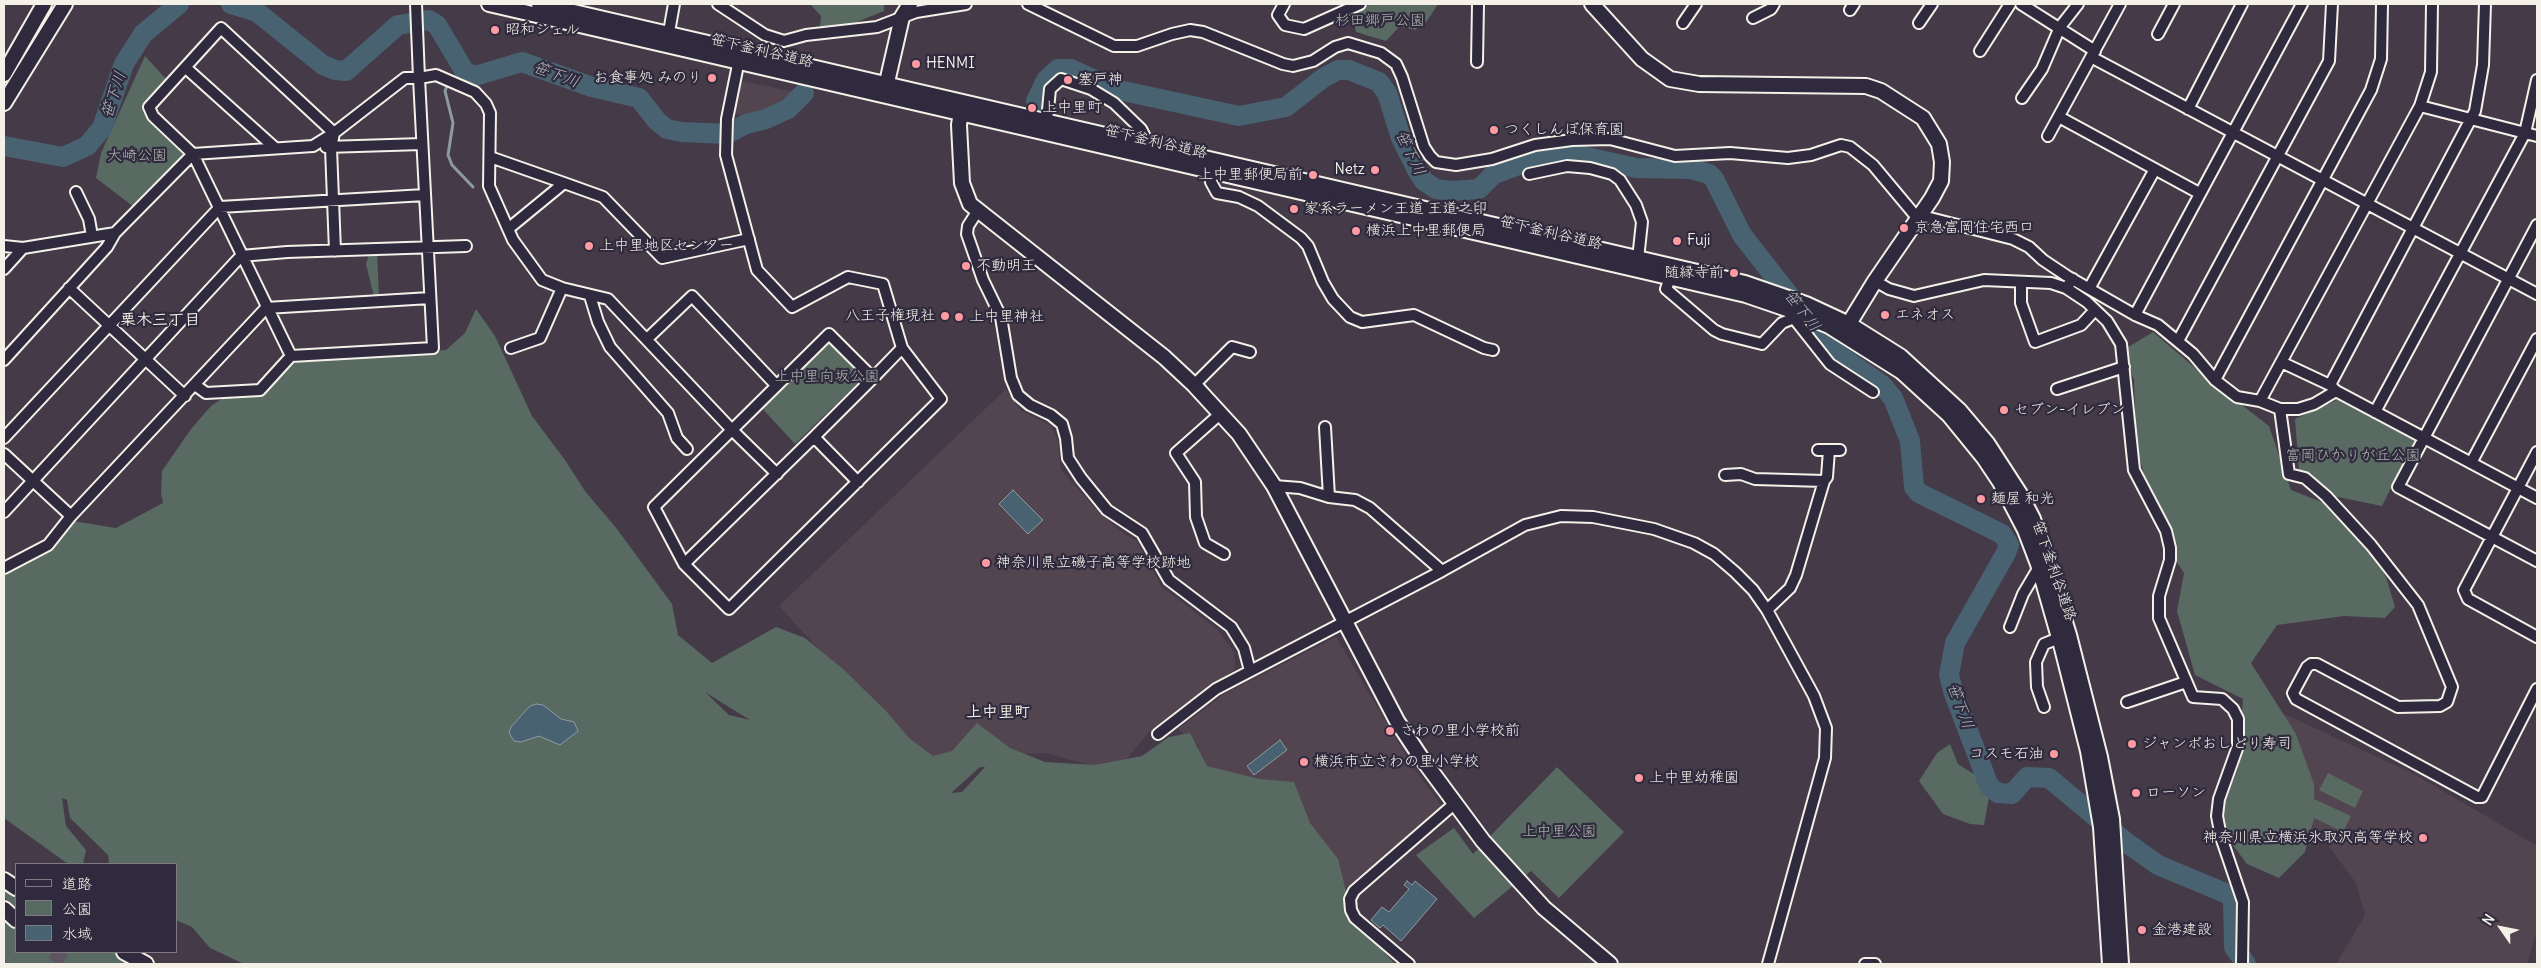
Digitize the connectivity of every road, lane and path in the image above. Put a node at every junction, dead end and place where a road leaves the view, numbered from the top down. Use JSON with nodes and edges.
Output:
{"nodes":[{"id":1,"x":44,"y":4,"type":"edge"},
{"id":2,"x":65,"y":4,"type":"edge"},
{"id":3,"x":416,"y":4,"type":"edge"},
{"id":4,"x":489,"y":4,"type":"edge"},
{"id":5,"x":539,"y":4,"type":"edge"},
{"id":6,"x":674,"y":4,"type":"edge"},
{"id":7,"x":718,"y":4,"type":"edge"},
{"id":8,"x":910,"y":4,"type":"edge"},
{"id":9,"x":966,"y":4,"type":"edge"},
{"id":10,"x":1028,"y":4,"type":"edge"},
{"id":11,"x":1284,"y":4,"type":"edge"},
{"id":12,"x":1360,"y":4,"type":"edge"},
{"id":13,"x":1478,"y":4,"type":"edge"},
{"id":14,"x":1592,"y":4,"type":"edge"},
{"id":15,"x":1696,"y":4,"type":"edge"},
{"id":16,"x":1774,"y":4,"type":"edge"},
{"id":17,"x":1932,"y":4,"type":"edge"},
{"id":18,"x":2010,"y":4,"type":"edge"},
{"id":19,"x":2022,"y":4,"type":"edge"},
{"id":20,"x":2078,"y":4,"type":"edge"},
{"id":21,"x":2120,"y":4,"type":"edge"},
{"id":22,"x":2174,"y":4,"type":"edge"},
{"id":23,"x":2242,"y":4,"type":"edge"},
{"id":24,"x":2302,"y":4,"type":"edge"},
{"id":25,"x":2332,"y":4,"type":"edge"},
{"id":26,"x":2382,"y":4,"type":"edge"},
{"id":27,"x":2432,"y":4,"type":"edge"},
{"id":28,"x":2485,"y":4,"type":"edge"},
{"id":29,"x":902,"y":17,"type":"junction"},
{"id":30,"x":1753,"y":18,"type":"dead end"},
{"id":31,"x":1683,"y":23,"type":"dead end"},
{"id":32,"x":1919,"y":24,"type":"dead end"},
{"id":33,"x":2060,"y":27,"type":"junction"},
{"id":34,"x":669,"y":32,"type":"junction"},
{"id":35,"x":2158,"y":34,"type":"dead end"},
{"id":36,"x":1980,"y":51,"type":"dead end"},
{"id":37,"x":2093,"y":54,"type":"junction"},
{"id":38,"x":739,"y":56,"type":"junction"},
{"id":39,"x":1477,"y":62,"type":"dead end"},
{"id":40,"x":186,"y":68,"type":"junction"},
{"id":41,"x":4,"y":74,"type":"edge"},
{"id":42,"x":419,"y":78,"type":"junction"},
{"id":43,"x":2537,"y":80,"type":"edge"},
{"id":44,"x":885,"y":90,"type":"junction"},
{"id":45,"x":2022,"y":98,"type":"dead end"},
{"id":46,"x":4,"y":103,"type":"edge"},
{"id":47,"x":2420,"y":106,"type":"junction"},
{"id":48,"x":961,"y":108,"type":"junction"},
{"id":49,"x":2188,"y":109,"type":"junction"},
{"id":50,"x":2059,"y":117,"type":"junction"},
{"id":51,"x":2472,"y":119,"type":"junction"},
{"id":52,"x":1047,"y":120,"type":"junction"},
{"id":53,"x":334,"y":133,"type":"junction"},
{"id":54,"x":2233,"y":133,"type":"junction"},
{"id":55,"x":2526,"y":133,"type":"junction"},
{"id":56,"x":2048,"y":136,"type":"dead end"},
{"id":57,"x":2537,"y":136,"type":"edge"},
{"id":58,"x":1143,"y":143,"type":"junction"},
{"id":59,"x":422,"y":144,"type":"junction"},
{"id":60,"x":315,"y":145,"type":"junction"},
{"id":61,"x":274,"y":147,"type":"junction"},
{"id":62,"x":331,"y":148,"type":"junction"},
{"id":63,"x":193,"y":154,"type":"junction"},
{"id":64,"x":2278,"y":156,"type":"junction"},
{"id":65,"x":490,"y":157,"type":"junction"},
{"id":66,"x":1212,"y":165,"type":"junction"},
{"id":67,"x":2156,"y":169,"type":"junction"},
{"id":68,"x":1530,"y":174,"type":"dead end"},
{"id":69,"x":2322,"y":180,"type":"junction"},
{"id":70,"x":564,"y":183,"type":"junction"},
{"id":71,"x":76,"y":192,"type":"dead end"},
{"id":72,"x":2200,"y":193,"type":"junction"},
{"id":73,"x":425,"y":195,"type":"junction"},
{"id":74,"x":334,"y":200,"type":"junction"},
{"id":75,"x":2366,"y":203,"type":"junction"},
{"id":76,"x":220,"y":206,"type":"junction"},
{"id":77,"x":977,"y":212,"type":"junction"},
{"id":78,"x":1921,"y":216,"type":"junction"},
{"id":79,"x":2537,"y":224,"type":"edge"},
{"id":80,"x":2413,"y":228,"type":"junction"},
{"id":81,"x":508,"y":229,"type":"junction"},
{"id":82,"x":115,"y":233,"type":"junction"},
{"id":83,"x":92,"y":236,"type":"junction"},
{"id":84,"x":749,"y":239,"type":"junction"},
{"id":85,"x":4,"y":246,"type":"edge"},
{"id":86,"x":466,"y":246,"type":"dead end"},
{"id":87,"x":428,"y":247,"type":"junction"},
{"id":88,"x":23,"y":248,"type":"junction"},
{"id":89,"x":335,"y":250,"type":"junction"},
{"id":90,"x":2461,"y":253,"type":"junction"},
{"id":91,"x":241,"y":256,"type":"junction"},
{"id":92,"x":1638,"y":259,"type":"junction"},
{"id":93,"x":4,"y":269,"type":"edge"},
{"id":94,"x":1671,"y":273,"type":"junction"},
{"id":95,"x":2073,"y":279,"type":"junction"},
{"id":96,"x":2509,"y":279,"type":"junction"},
{"id":97,"x":1875,"y":281,"type":"junction"},
{"id":98,"x":2021,"y":282,"type":"junction"},
{"id":99,"x":2090,"y":287,"type":"junction"},
{"id":100,"x":69,"y":288,"type":"junction"},
{"id":101,"x":562,"y":288,"type":"junction"},
{"id":102,"x":2066,"y":288,"type":"junction"},
{"id":103,"x":2537,"y":294,"type":"edge"},
{"id":104,"x":590,"y":296,"type":"junction"},
{"id":105,"x":430,"y":298,"type":"junction"},
{"id":106,"x":266,"y":308,"type":"junction"},
{"id":107,"x":2095,"y":310,"type":"junction"},
{"id":108,"x":1792,"y":314,"type":"junction"},
{"id":109,"x":2135,"y":316,"type":"junction"},
{"id":110,"x":108,"y":324,"type":"junction"},
{"id":111,"x":1846,"y":329,"type":"junction"},
{"id":112,"x":2537,"y":339,"type":"edge"},
{"id":113,"x":647,"y":340,"type":"junction"},
{"id":114,"x":2178,"y":341,"type":"junction"},
{"id":115,"x":511,"y":348,"type":"dead end"},
{"id":116,"x":902,"y":348,"type":"junction"},
{"id":117,"x":1493,"y":350,"type":"dead end"},
{"id":118,"x":1250,"y":352,"type":"dead end"},
{"id":119,"x":291,"y":356,"type":"junction"},
{"id":120,"x":146,"y":359,"type":"junction"},
{"id":121,"x":4,"y":360,"type":"edge"},
{"id":122,"x":2281,"y":362,"type":"junction"},
{"id":123,"x":2124,"y":367,"type":"junction"},
{"id":124,"x":873,"y":378,"type":"junction"},
{"id":125,"x":2215,"y":380,"type":"junction"},
{"id":126,"x":195,"y":385,"type":"junction"},
{"id":127,"x":776,"y":385,"type":"junction"},
{"id":128,"x":1194,"y":385,"type":"junction"},
{"id":129,"x":2333,"y":388,"type":"junction"},
{"id":130,"x":2057,"y":389,"type":"dead end"},
{"id":131,"x":1873,"y":392,"type":"dead end"},
{"id":132,"x":185,"y":396,"type":"junction"},
{"id":133,"x":2260,"y":401,"type":"junction"},
{"id":134,"x":2280,"y":409,"type":"junction"},
{"id":135,"x":2375,"y":412,"type":"junction"},
{"id":136,"x":1220,"y":414,"type":"junction"},
{"id":137,"x":1325,"y":427,"type":"dead end"},
{"id":138,"x":732,"y":430,"type":"junction"},
{"id":139,"x":814,"y":436,"type":"junction"},
{"id":140,"x":2423,"y":437,"type":"junction"},
{"id":141,"x":4,"y":438,"type":"edge"},
{"id":142,"x":1818,"y":450,"type":"dead end"},
{"id":143,"x":1829,"y":450,"type":"junction"},
{"id":144,"x":1840,"y":450,"type":"dead end"},
{"id":145,"x":2537,"y":452,"type":"edge"},
{"id":146,"x":4,"y":454,"type":"edge"},
{"id":147,"x":693,"y":456,"type":"junction"},
{"id":148,"x":2471,"y":463,"type":"junction"},
{"id":149,"x":777,"y":474,"type":"junction"},
{"id":150,"x":1725,"y":475,"type":"dead end"},
{"id":151,"x":33,"y":480,"type":"junction"},
{"id":152,"x":1824,"y":481,"type":"junction"},
{"id":153,"x":858,"y":482,"type":"junction"},
{"id":154,"x":1274,"y":486,"type":"junction"},
{"id":155,"x":2518,"y":488,"type":"junction"},
{"id":156,"x":1329,"y":497,"type":"junction"},
{"id":157,"x":2537,"y":498,"type":"edge"},
{"id":158,"x":4,"y":512,"type":"edge"},
{"id":159,"x":71,"y":516,"type":"junction"},
{"id":160,"x":2493,"y":538,"type":"junction"},
{"id":161,"x":1224,"y":554,"type":"dead end"},
{"id":162,"x":2537,"y":561,"type":"edge"},
{"id":163,"x":684,"y":564,"type":"junction"},
{"id":164,"x":2039,"y":567,"type":"junction"},
{"id":165,"x":4,"y":568,"type":"edge"},
{"id":166,"x":1442,"y":571,"type":"junction"},
{"id":167,"x":1767,"y":610,"type":"junction"},
{"id":168,"x":1344,"y":621,"type":"junction"},
{"id":169,"x":2010,"y":628,"type":"dead end"},
{"id":170,"x":2537,"y":637,"type":"edge"},
{"id":171,"x":2059,"y":638,"type":"junction"},
{"id":172,"x":1250,"y":671,"type":"junction"},
{"id":173,"x":2186,"y":682,"type":"junction"},
{"id":174,"x":2537,"y":689,"type":"edge"},
{"id":175,"x":2127,"y":702,"type":"dead end"},
{"id":176,"x":2044,"y":707,"type":"dead end"},
{"id":177,"x":1158,"y":734,"type":"dead end"},
{"id":178,"x":1454,"y":804,"type":"junction"},
{"id":179,"x":4,"y":880,"type":"edge"},
{"id":180,"x":15,"y":887,"type":"edge"},
{"id":181,"x":4,"y":909,"type":"edge"},
{"id":182,"x":15,"y":919,"type":"edge"},
{"id":183,"x":126,"y":953,"type":"edge"},
{"id":184,"x":146,"y":964,"type":"edge"},
{"id":185,"x":1409,"y":964,"type":"edge"},
{"id":186,"x":1610,"y":964,"type":"edge"},
{"id":187,"x":1768,"y":964,"type":"edge"},
{"id":188,"x":1865,"y":964,"type":"edge"},
{"id":189,"x":1874,"y":964,"type":"edge"},
{"id":190,"x":2110,"y":964,"type":"edge"},
{"id":191,"x":2121,"y":964,"type":"edge"},
{"id":192,"x":2242,"y":964,"type":"edge"}],
"edges":[{"from":1,"to":41,"type":"street"},
{"from":2,"to":46,"type":"street"},
{"from":3,"to":42,"type":"street"},
{"from":4,"to":38,"type":"street","name":"笹下釜利谷道路"},
{"from":5,"to":34,"type":"street","name":"笹下釜利谷道路"},
{"from":6,"to":34,"type":"street"},
{"from":7,"to":29,"type":"street"},
{"from":8,"to":29,"type":"street"},
{"from":9,"to":29,"type":"street"},
{"from":10,"to":78,"type":"street"},
{"from":11,"to":12,"type":"street"},
{"from":13,"to":39,"type":"street"},
{"from":14,"to":78,"type":"street"},
{"from":15,"to":31,"type":"street"},
{"from":16,"to":30,"type":"street"},
{"from":17,"to":32,"type":"street"},
{"from":18,"to":36,"type":"street"},
{"from":19,"to":33,"type":"street"},
{"from":20,"to":33,"type":"street"},
{"from":21,"to":37,"type":"street"},
{"from":22,"to":35,"type":"street"},
{"from":23,"to":49,"type":"street"},
{"from":24,"to":54,"type":"street"},
{"from":25,"to":64,"type":"street"},
{"from":26,"to":69,"type":"street"},
{"from":27,"to":47,"type":"street"},
{"from":28,"to":51,"type":"street"},
{"from":29,"to":44,"type":"street"},
{"from":33,"to":37,"type":"street"},
{"from":33,"to":45,"type":"street"},
{"from":34,"to":38,"type":"street","name":"笹下釜利谷道路"},
{"from":37,"to":49,"type":"street"},
{"from":37,"to":50,"type":"street"},
{"from":38,"to":44,"type":"street","name":"笹下釜利谷道路"},
{"from":38,"to":84,"type":"street"},
{"from":40,"to":53,"type":"street"},
{"from":40,"to":61,"type":"street"},
{"from":40,"to":63,"type":"street"},
{"from":42,"to":53,"type":"street"},
{"from":42,"to":59,"type":"street"},
{"from":42,"to":65,"type":"street"},
{"from":43,"to":55,"type":"street"},
{"from":44,"to":48,"type":"street","name":"笹下釜利谷道路"},
{"from":47,"to":51,"type":"street"},
{"from":47,"to":75,"type":"street"},
{"from":48,"to":52,"type":"street","name":"笹下釜利谷道路"},
{"from":48,"to":66,"type":"street","name":"笹下釜利谷道路"},
{"from":48,"to":77,"type":"street"},
{"from":49,"to":54,"type":"street"},
{"from":50,"to":56,"type":"street"},
{"from":50,"to":67,"type":"street"},
{"from":51,"to":55,"type":"street"},
{"from":51,"to":80,"type":"street"},
{"from":52,"to":58,"type":"street","name":"笹下釜利谷道路"},
{"from":52,"to":58,"type":"street"},
{"from":53,"to":60,"type":"street"},
{"from":53,"to":62,"type":"street"},
{"from":54,"to":64,"type":"street"},
{"from":54,"to":72,"type":"street"},
{"from":55,"to":57,"type":"street"},
{"from":55,"to":90,"type":"street"},
{"from":58,"to":66,"type":"street","name":"笹下釜利谷道路"},
{"from":59,"to":62,"type":"street"},
{"from":59,"to":73,"type":"street"},
{"from":60,"to":61,"type":"street"},
{"from":60,"to":62,"type":"street"},
{"from":61,"to":63,"type":"street"},
{"from":62,"to":74,"type":"street"},
{"from":63,"to":76,"type":"street"},
{"from":63,"to":82,"type":"street"},
{"from":64,"to":69,"type":"street"},
{"from":64,"to":114,"type":"street"},
{"from":65,"to":70,"type":"street"},
{"from":65,"to":81,"type":"street"},
{"from":66,"to":92,"type":"street","name":"笹下釜利谷道路"},
{"from":66,"to":94,"type":"street","name":"笹下釜利谷道路"},
{"from":66,"to":117,"type":"street"},
{"from":67,"to":72,"type":"street"},
{"from":67,"to":99,"type":"street"},
{"from":68,"to":92,"type":"street"},
{"from":69,"to":75,"type":"street"},
{"from":69,"to":125,"type":"street"},
{"from":70,"to":81,"type":"street"},
{"from":70,"to":84,"type":"street"},
{"from":71,"to":83,"type":"street"},
{"from":72,"to":109,"type":"street"},
{"from":73,"to":74,"type":"street"},
{"from":73,"to":87,"type":"street"},
{"from":74,"to":76,"type":"street"},
{"from":74,"to":89,"type":"street"},
{"from":75,"to":80,"type":"street"},
{"from":75,"to":122,"type":"street"},
{"from":76,"to":91,"type":"street"},
{"from":76,"to":110,"type":"street"},
{"from":77,"to":128,"type":"street"},
{"from":77,"to":172,"type":"street"},
{"from":78,"to":95,"type":"street"},
{"from":78,"to":97,"type":"street"},
{"from":79,"to":96,"type":"street"},
{"from":80,"to":90,"type":"street"},
{"from":80,"to":129,"type":"street"},
{"from":81,"to":101,"type":"street"},
{"from":82,"to":83,"type":"street"},
{"from":82,"to":100,"type":"street"},
{"from":83,"to":88,"type":"street"},
{"from":84,"to":116,"type":"street"},
{"from":85,"to":88,"type":"street"},
{"from":86,"to":87,"type":"street"},
{"from":87,"to":89,"type":"street"},
{"from":87,"to":105,"type":"street"},
{"from":88,"to":93,"type":"street"},
{"from":89,"to":91,"type":"street"},
{"from":90,"to":96,"type":"street"},
{"from":90,"to":135,"type":"street"},
{"from":91,"to":106,"type":"street"},
{"from":91,"to":120,"type":"street"},
{"from":92,"to":94,"type":"street","name":"笹下釜利谷道路"},
{"from":94,"to":108,"type":"street","name":"笹下釜利谷道路"},
{"from":94,"to":108,"type":"street"},
{"from":94,"to":111,"type":"street","name":"笹下釜利谷道路"},
{"from":95,"to":99,"type":"street"},
{"from":95,"to":102,"type":"street"},
{"from":96,"to":103,"type":"street"},
{"from":96,"to":140,"type":"street"},
{"from":97,"to":98,"type":"street"},
{"from":97,"to":111,"type":"street"},
{"from":98,"to":102,"type":"street"},
{"from":98,"to":107,"type":"street"},
{"from":99,"to":109,"type":"street"},
{"from":100,"to":110,"type":"street"},
{"from":100,"to":121,"type":"street"},
{"from":101,"to":104,"type":"street"},
{"from":101,"to":115,"type":"street"},
{"from":102,"to":107,"type":"street"},
{"from":104,"to":113,"type":"street"},
{"from":104,"to":147,"type":"street"},
{"from":105,"to":106,"type":"street"},
{"from":105,"to":119,"type":"street"},
{"from":106,"to":119,"type":"street"},
{"from":106,"to":126,"type":"street"},
{"from":107,"to":123,"type":"street"},
{"from":108,"to":111,"type":"street","name":"笹下釜利谷道路"},
{"from":108,"to":131,"type":"street"},
{"from":109,"to":114,"type":"street"},
{"from":110,"to":120,"type":"street"},
{"from":110,"to":141,"type":"street"},
{"from":111,"to":164,"type":"street","name":"笹下釜利谷道路"},
{"from":111,"to":191,"type":"street","name":"笹下釜利谷道路"},
{"from":112,"to":148,"type":"street"},
{"from":113,"to":127,"type":"street"},
{"from":113,"to":138,"type":"street"},
{"from":114,"to":125,"type":"street"},
{"from":116,"to":124,"type":"street"},
{"from":116,"to":153,"type":"street"},
{"from":118,"to":128,"type":"street"},
{"from":119,"to":126,"type":"street"},
{"from":120,"to":132,"type":"street"},
{"from":120,"to":151,"type":"street"},
{"from":122,"to":129,"type":"street"},
{"from":122,"to":133,"type":"street"},
{"from":123,"to":130,"type":"street"},
{"from":123,"to":173,"type":"street"},
{"from":124,"to":127,"type":"street"},
{"from":124,"to":139,"type":"street"},
{"from":125,"to":133,"type":"street"},
{"from":126,"to":132,"type":"street"},
{"from":127,"to":138,"type":"street"},
{"from":128,"to":136,"type":"street"},
{"from":129,"to":134,"type":"street"},
{"from":129,"to":135,"type":"street"},
{"from":132,"to":159,"type":"street"},
{"from":133,"to":134,"type":"street"},
{"from":134,"to":174,"type":"street"},
{"from":135,"to":140,"type":"street"},
{"from":136,"to":154,"type":"street"},
{"from":136,"to":161,"type":"street"},
{"from":137,"to":156,"type":"street"},
{"from":138,"to":147,"type":"street"},
{"from":138,"to":149,"type":"street"},
{"from":139,"to":149,"type":"street"},
{"from":139,"to":153,"type":"street"},
{"from":140,"to":148,"type":"street"},
{"from":140,"to":160,"type":"street"},
{"from":142,"to":143,"type":"street"},
{"from":143,"to":144,"type":"street"},
{"from":143,"to":152,"type":"street"},
{"from":145,"to":155,"type":"street"},
{"from":146,"to":151,"type":"street"},
{"from":147,"to":163,"type":"street"},
{"from":148,"to":155,"type":"street"},
{"from":149,"to":163,"type":"street"},
{"from":150,"to":152,"type":"street"},
{"from":151,"to":158,"type":"street"},
{"from":151,"to":159,"type":"street"},
{"from":152,"to":167,"type":"street"},
{"from":153,"to":163,"type":"street"},
{"from":154,"to":156,"type":"street"},
{"from":154,"to":168,"type":"street"},
{"from":155,"to":157,"type":"street"},
{"from":155,"to":160,"type":"street"},
{"from":156,"to":166,"type":"street"},
{"from":159,"to":165,"type":"street"},
{"from":160,"to":162,"type":"street"},
{"from":160,"to":170,"type":"street"},
{"from":164,"to":169,"type":"street"},
{"from":164,"to":171,"type":"street","name":"笹下釜利谷道路"},
{"from":166,"to":167,"type":"street"},
{"from":166,"to":168,"type":"street"},
{"from":167,"to":187,"type":"street"},
{"from":168,"to":172,"type":"street"},
{"from":168,"to":178,"type":"street"},
{"from":171,"to":176,"type":"street"},
{"from":171,"to":190,"type":"street","name":"笹下釜利谷道路"},
{"from":172,"to":177,"type":"street"},
{"from":173,"to":175,"type":"street"},
{"from":173,"to":192,"type":"street"},
{"from":178,"to":185,"type":"street"},
{"from":178,"to":186,"type":"street"},
{"from":179,"to":180,"type":"street"},
{"from":181,"to":182,"type":"street"},
{"from":183,"to":184,"type":"street"},
{"from":188,"to":189,"type":"street"}]}
